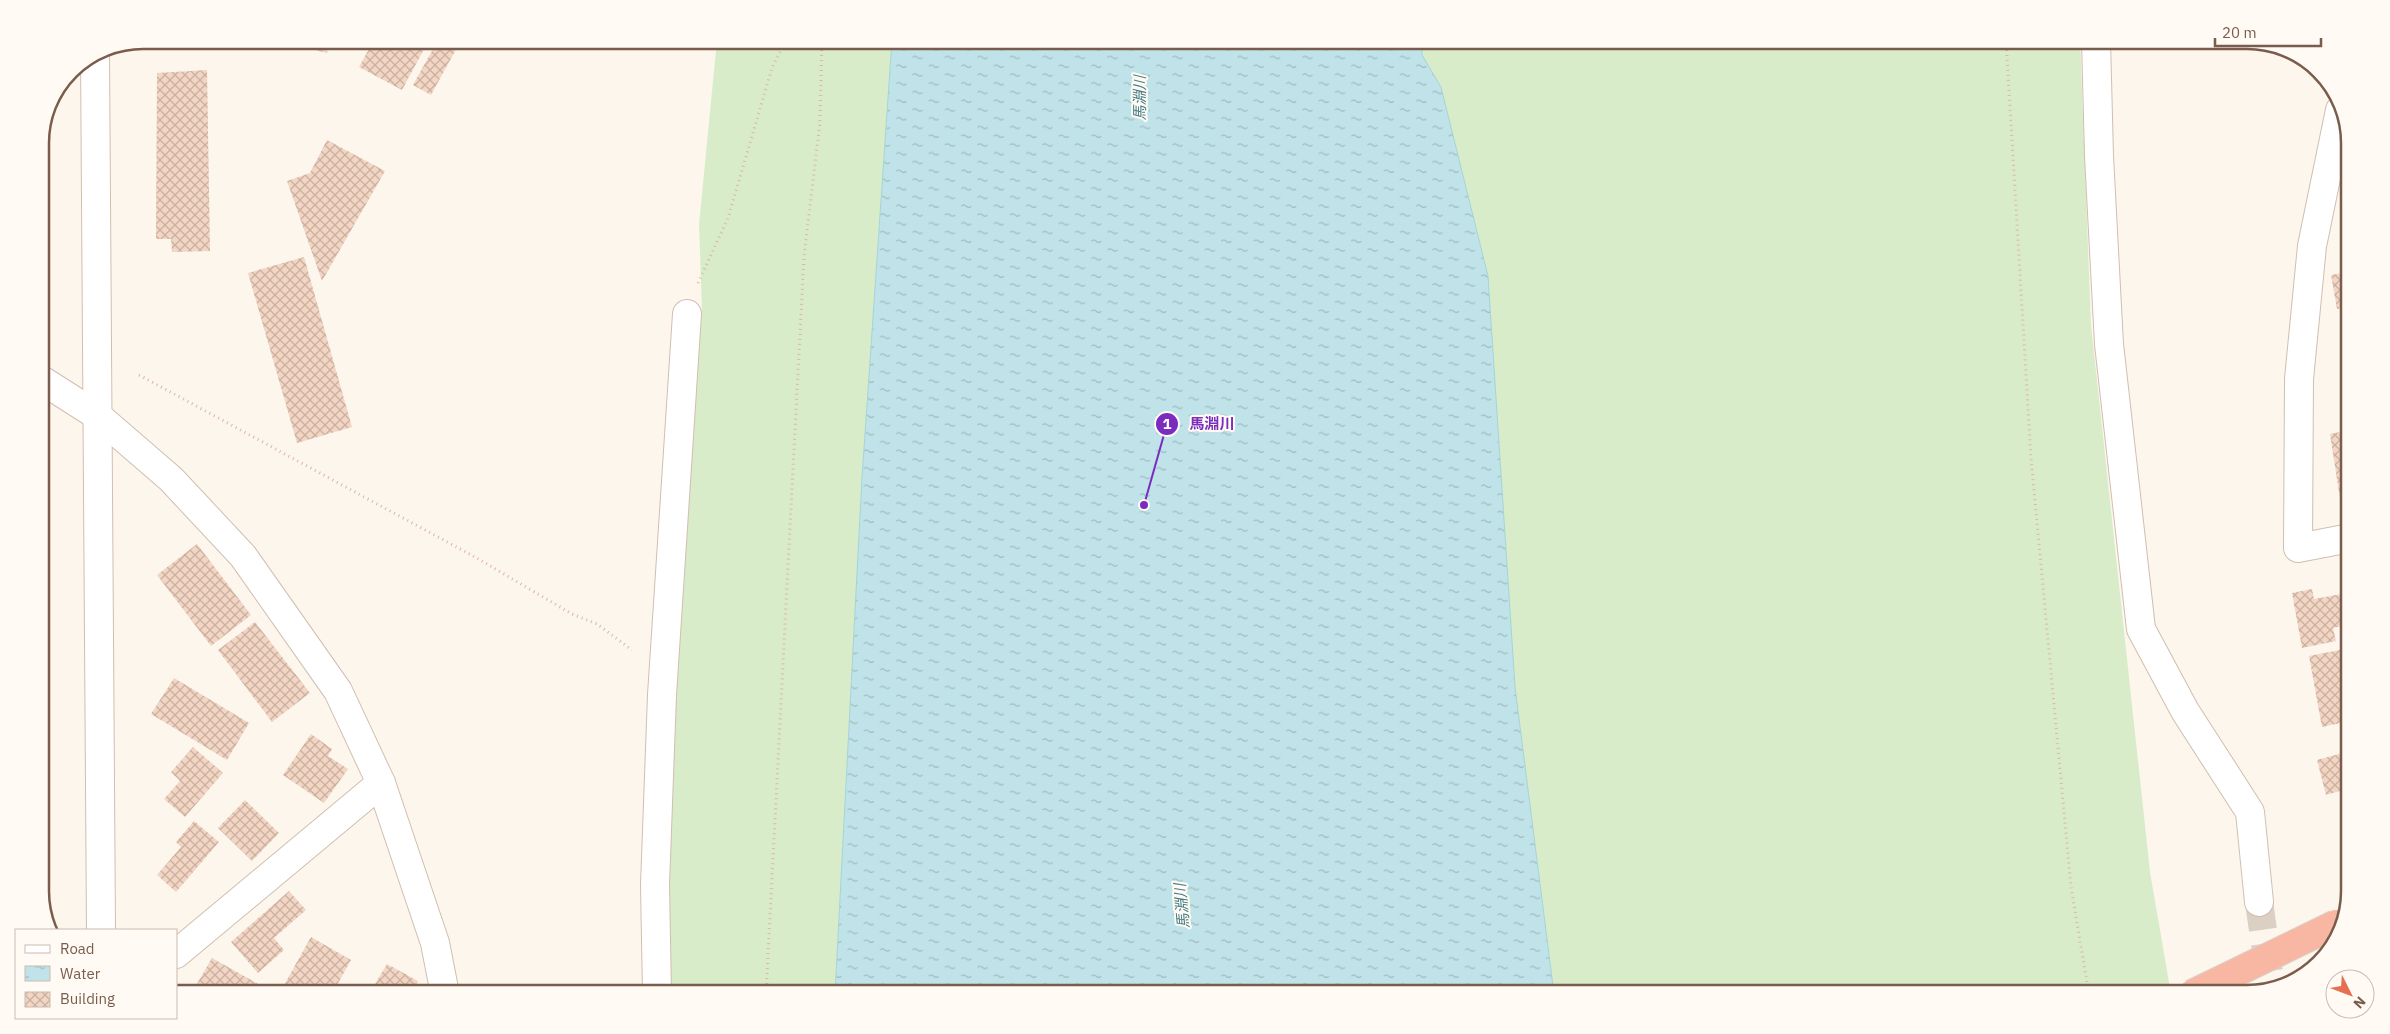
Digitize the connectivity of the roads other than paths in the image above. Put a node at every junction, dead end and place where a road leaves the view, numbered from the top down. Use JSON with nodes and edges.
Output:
{"nodes":[{"id":1,"x":2096,"y":49,"type":"edge"},
{"id":2,"x":95,"y":62,"type":"edge"},
{"id":3,"x":2338,"y":120,"type":"edge"},
{"id":4,"x":687,"y":314,"type":"road end"},
{"id":5,"x":49,"y":385,"type":"edge"},
{"id":6,"x":98,"y":416,"type":"junction"},
{"id":7,"x":2341,"y":540,"type":"edge"},
{"id":8,"x":381,"y":783,"type":"junction"},
{"id":9,"x":2259,"y":902,"type":"tunnel mouth"},
{"id":10,"x":2335,"y":925,"type":"edge"},
{"id":11,"x":101,"y":929,"type":"edge"},
{"id":12,"x":178,"y":952,"type":"edge"},
{"id":13,"x":443,"y":985,"type":"edge"},
{"id":14,"x":656,"y":985,"type":"edge"},
{"id":15,"x":2211,"y":985,"type":"edge"}],
"edges":[{"from":1,"to":9,"type":"street"},
{"from":2,"to":6,"type":"street"},
{"from":3,"to":7,"type":"street"},
{"from":4,"to":14,"type":"street"},
{"from":5,"to":6,"type":"street"},
{"from":6,"to":8,"type":"street"},
{"from":6,"to":11,"type":"street"},
{"from":8,"to":12,"type":"street"},
{"from":8,"to":13,"type":"street"},
{"from":10,"to":15,"type":"highway","bridge":true}]}
